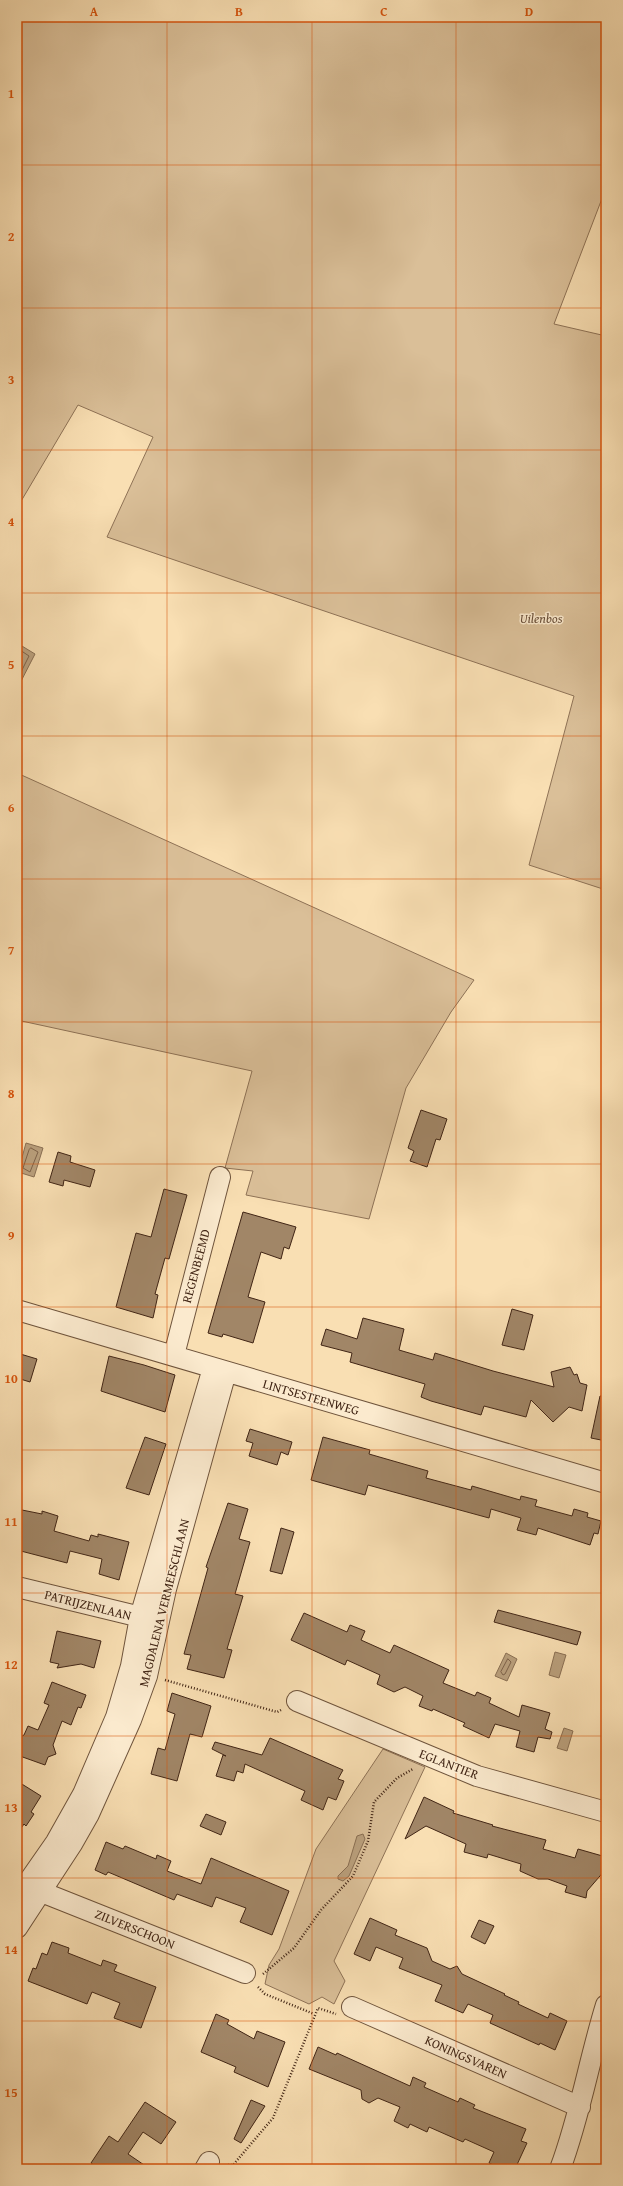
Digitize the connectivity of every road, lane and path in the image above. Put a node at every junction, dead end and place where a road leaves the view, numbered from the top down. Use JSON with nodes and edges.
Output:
{"nodes":[{"id":1,"x":220,"y":1177,"type":"dead end"},
{"id":2,"x":17,"y":1310,"type":"edge"},
{"id":3,"x":174,"y":1355,"type":"junction"},
{"id":4,"x":220,"y":1370,"type":"junction"},
{"id":5,"x":606,"y":1483,"type":"edge"},
{"id":6,"x":17,"y":1587,"type":"edge"},
{"id":7,"x":150,"y":1619,"type":"junction"},
{"id":8,"x":147,"y":1676,"type":"junction"},
{"id":9,"x":297,"y":1701,"type":"joint"},
{"id":10,"x":432,"y":1758,"type":"junction"},
{"id":11,"x":606,"y":1812,"type":"edge"},
{"id":12,"x":27,"y":1891,"type":"edge"},
{"id":13,"x":17,"y":1928,"type":"edge"},
{"id":14,"x":252,"y":1978,"type":"junction"},
{"id":15,"x":606,"y":2005,"type":"edge"},
{"id":16,"x":352,"y":2007,"type":"joint"},
{"id":17,"x":314,"y":2014,"type":"junction"},
{"id":18,"x":580,"y":2107,"type":"junction"},
{"id":19,"x":207,"y":2166,"type":"edge"},
{"id":20,"x":560,"y":2169,"type":"edge"}],
"edges":[{"from":1,"to":3,"type":"street","name":"REGENBEEMD"},
{"from":2,"to":3,"type":"street","name":"LINTSESTEENWEG"},
{"from":3,"to":4,"type":"street","name":"LINTSESTEENWEG"},
{"from":4,"to":5,"type":"street","name":"LINTSESTEENWEG"},
{"from":4,"to":7,"type":"street","name":"MAGDALENA VERMEESCHLAAN"},
{"from":6,"to":7,"type":"street","name":"PATRIJZENLAAN"},
{"from":7,"to":8,"type":"street","name":"MAGDALENA VERMEESCHLAAN"},
{"from":7,"to":12,"type":"street","name":"MAGDALENA VERMEESCHLAAN"},
{"from":8,"to":9,"type":"path"},
{"from":8,"to":12,"type":"street","name":"MAGDALENA VERMEESCHLAAN"},
{"from":9,"to":10,"type":"street","name":"EGLANTIER"},
{"from":10,"to":11,"type":"street","name":"EGLANTIER"},
{"from":10,"to":14,"type":"path"},
{"from":12,"to":13,"type":"street","name":"MAGDALENA VERMEESCHLAAN"},
{"from":12,"to":14,"type":"street","name":"ZILVERSCHOON"},
{"from":14,"to":17,"type":"path"},
{"from":15,"to":18,"type":"street"},
{"from":16,"to":17,"type":"path"},
{"from":16,"to":18,"type":"street","name":"KONINGSVAREN"},
{"from":17,"to":19,"type":"path"},
{"from":18,"to":20,"type":"street"}]}
